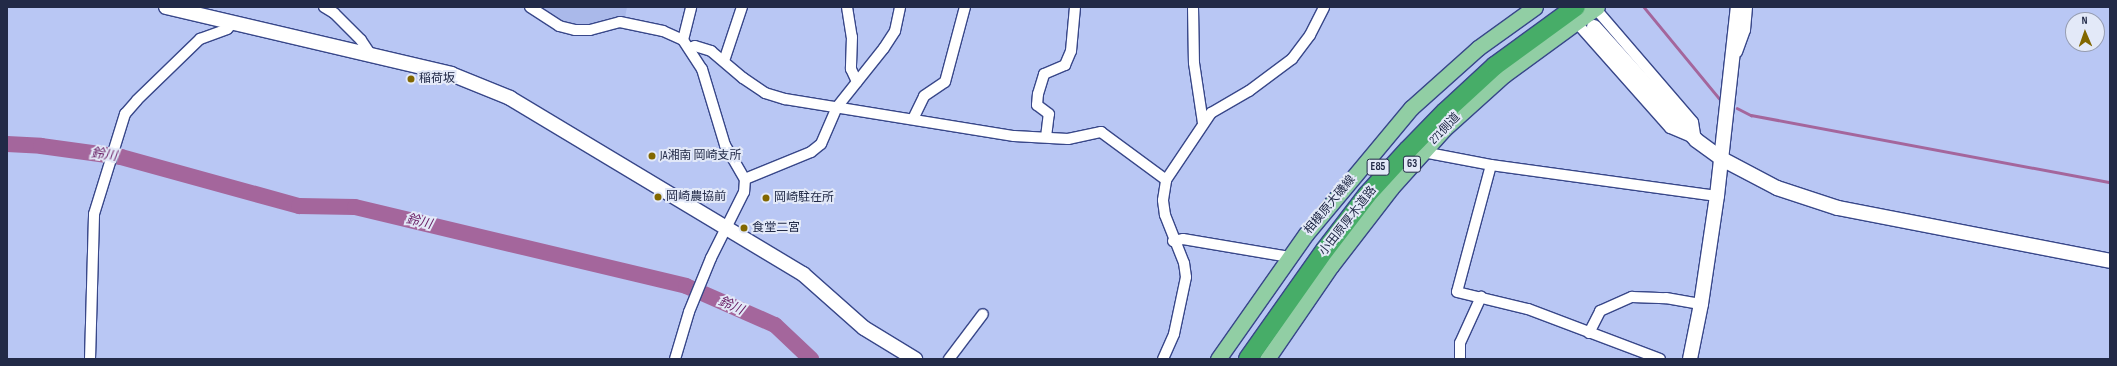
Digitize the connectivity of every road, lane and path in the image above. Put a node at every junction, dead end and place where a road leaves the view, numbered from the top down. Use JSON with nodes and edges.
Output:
{"nodes":[{"id":1,"x":166,"y":7,"type":"edge"},
{"id":2,"x":324,"y":7,"type":"edge"},
{"id":3,"x":530,"y":7,"type":"edge"},
{"id":4,"x":691,"y":7,"type":"edge"},
{"id":5,"x":742,"y":7,"type":"edge"},
{"id":6,"x":847,"y":7,"type":"edge"},
{"id":7,"x":900,"y":7,"type":"edge"},
{"id":8,"x":965,"y":7,"type":"edge"},
{"id":9,"x":1075,"y":7,"type":"edge"},
{"id":10,"x":1193,"y":7,"type":"edge"},
{"id":11,"x":1324,"y":7,"type":"edge"},
{"id":12,"x":1535,"y":7,"type":"edge"},
{"id":13,"x":1555,"y":7,"type":"edge"},
{"id":14,"x":1738,"y":7,"type":"edge"},
{"id":15,"x":1747,"y":7,"type":"edge"},
{"id":16,"x":1589,"y":17,"type":"edge"},
{"id":17,"x":233,"y":22,"type":"junction"},
{"id":18,"x":686,"y":44,"type":"junction"},
{"id":19,"x":371,"y":55,"type":"junction"},
{"id":20,"x":724,"y":61,"type":"junction"},
{"id":21,"x":1732,"y":66,"type":"junction"},
{"id":22,"x":857,"y":82,"type":"junction"},
{"id":23,"x":837,"y":107,"type":"junction"},
{"id":24,"x":913,"y":119,"type":"junction"},
{"id":25,"x":1203,"y":124,"type":"junction"},
{"id":26,"x":1046,"y":137,"type":"junction"},
{"id":27,"x":1423,"y":152,"type":"junction"},
{"id":28,"x":1722,"y":159,"type":"junction"},
{"id":29,"x":1491,"y":165,"type":"junction"},
{"id":30,"x":745,"y":179,"type":"junction"},
{"id":31,"x":1166,"y":180,"type":"junction"},
{"id":32,"x":1717,"y":196,"type":"junction"},
{"id":33,"x":726,"y":228,"type":"junction"},
{"id":34,"x":1173,"y":241,"type":"junction"},
{"id":35,"x":1289,"y":257,"type":"junction"},
{"id":36,"x":2110,"y":261,"type":"edge"},
{"id":37,"x":1481,"y":297,"type":"junction"},
{"id":38,"x":1701,"y":304,"type":"junction"},
{"id":39,"x":983,"y":314,"type":"dead end"},
{"id":40,"x":1589,"y":332,"type":"junction"},
{"id":41,"x":90,"y":359,"type":"edge"},
{"id":42,"x":675,"y":359,"type":"edge"},
{"id":43,"x":915,"y":359,"type":"edge"},
{"id":44,"x":949,"y":359,"type":"edge"},
{"id":45,"x":1163,"y":359,"type":"edge"},
{"id":46,"x":1218,"y":359,"type":"edge"},
{"id":47,"x":1236,"y":359,"type":"edge"},
{"id":48,"x":1248,"y":359,"type":"edge"},
{"id":49,"x":1267,"y":359,"type":"edge"},
{"id":50,"x":1460,"y":359,"type":"edge"},
{"id":51,"x":1660,"y":359,"type":"edge"},
{"id":52,"x":1690,"y":359,"type":"edge"}],
"edges":[{"from":1,"to":17,"type":"street"},
{"from":2,"to":19,"type":"street"},
{"from":3,"to":18,"type":"street"},
{"from":4,"to":18,"type":"street"},
{"from":5,"to":20,"type":"street"},
{"from":6,"to":22,"type":"street"},
{"from":7,"to":22,"type":"street"},
{"from":8,"to":24,"type":"street"},
{"from":9,"to":26,"type":"street"},
{"from":10,"to":25,"type":"street"},
{"from":11,"to":25,"type":"street"},
{"from":12,"to":35,"type":"main road","name":"相模原大磯線"},
{"from":13,"to":47,"type":"highway","name":"小田原厚木道路","number":"E85"},
{"from":14,"to":21,"type":"street"},
{"from":15,"to":21,"type":"street"},
{"from":16,"to":27,"type":"main road","name":"271側道","number":"63"},
{"from":16,"to":28,"type":"street"},
{"from":16,"to":48,"type":"highway","name":"小田原厚木道路","number":"E85"},
{"from":17,"to":19,"type":"street"},
{"from":17,"to":41,"type":"street"},
{"from":18,"to":20,"type":"street"},
{"from":18,"to":30,"type":"street"},
{"from":19,"to":33,"type":"street"},
{"from":20,"to":23,"type":"street"},
{"from":21,"to":28,"type":"street"},
{"from":22,"to":23,"type":"street"},
{"from":23,"to":24,"type":"street"},
{"from":23,"to":30,"type":"street"},
{"from":24,"to":26,"type":"street"},
{"from":25,"to":31,"type":"street"},
{"from":26,"to":31,"type":"street"},
{"from":27,"to":29,"type":"street"},
{"from":27,"to":49,"type":"main road","name":"271側道","number":"63"},
{"from":28,"to":32,"type":"street"},
{"from":28,"to":36,"type":"street"},
{"from":29,"to":32,"type":"street"},
{"from":29,"to":37,"type":"street"},
{"from":30,"to":33,"type":"street"},
{"from":31,"to":34,"type":"street"},
{"from":32,"to":38,"type":"street"},
{"from":33,"to":42,"type":"street"},
{"from":33,"to":43,"type":"street"},
{"from":34,"to":35,"type":"street"},
{"from":34,"to":45,"type":"street"},
{"from":35,"to":46,"type":"main road","name":"相模原大磯線"},
{"from":37,"to":40,"type":"street"},
{"from":37,"to":50,"type":"street"},
{"from":38,"to":40,"type":"street"},
{"from":38,"to":52,"type":"street"},
{"from":39,"to":44,"type":"street"},
{"from":40,"to":51,"type":"street"}]}
